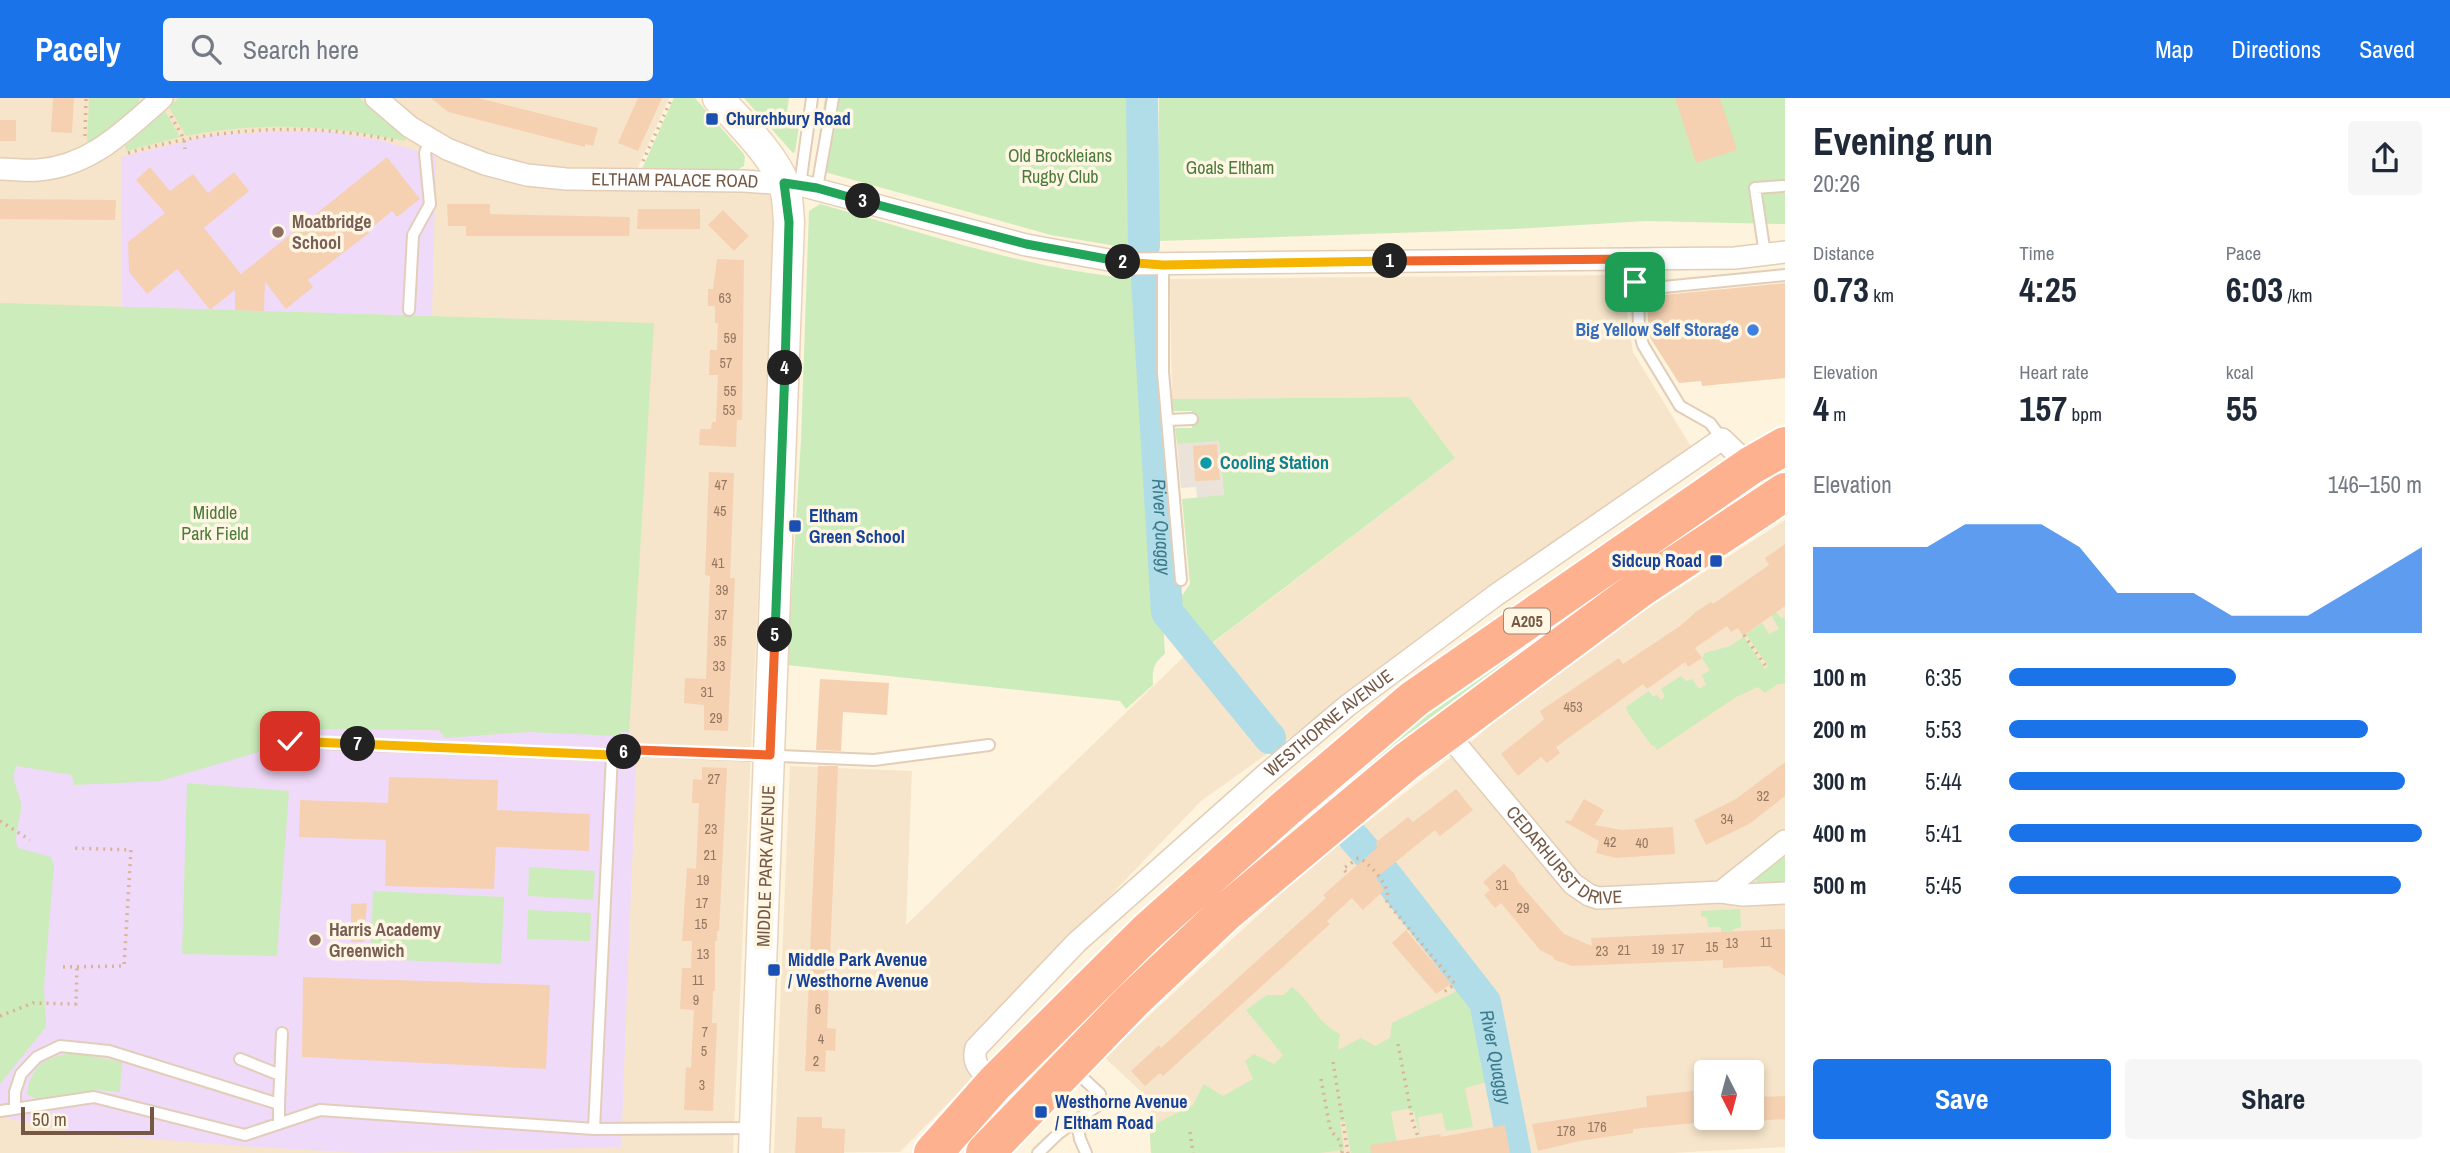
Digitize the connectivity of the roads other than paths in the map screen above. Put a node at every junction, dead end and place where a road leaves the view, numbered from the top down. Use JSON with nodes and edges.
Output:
{"nodes":[{"id":1,"x":376,"y":98,"type":"edge"},
{"id":2,"x":718,"y":98,"type":"edge"},
{"id":3,"x":812,"y":98,"type":"edge"},
{"id":4,"x":833,"y":98,"type":"edge"},
{"id":5,"x":160,"y":99,"type":"edge"},
{"id":6,"x":430,"y":139,"type":"junction"},
{"id":7,"x":0,"y":169,"type":"edge"},
{"id":8,"x":800,"y":185,"type":"junction"},
{"id":9,"x":1783,"y":186,"type":"dead end"},
{"id":10,"x":1775,"y":253,"type":"edge"},
{"id":11,"x":1633,"y":259,"type":"junction"},
{"id":12,"x":1163,"y":265,"type":"junction"},
{"id":13,"x":1785,"y":275,"type":"edge"},
{"id":14,"x":1638,"y":287,"type":"junction"},
{"id":15,"x":409,"y":310,"type":"dead end"},
{"id":16,"x":1192,"y":419,"type":"dead end"},
{"id":17,"x":1167,"y":420,"type":"junction"},
{"id":18,"x":1722,"y":439,"type":"junction"},
{"id":19,"x":1785,"y":446,"type":"edge"},
{"id":20,"x":1750,"y":466,"type":"junction"},
{"id":21,"x":1785,"y":492,"type":"edge"},
{"id":22,"x":1181,"y":580,"type":"dead end"},
{"id":23,"x":1445,"y":731,"type":"junction"},
{"id":24,"x":275,"y":741,"type":"dead end"},
{"id":25,"x":989,"y":745,"type":"dead end"},
{"id":26,"x":611,"y":755,"type":"junction"},
{"id":27,"x":770,"y":755,"type":"junction"},
{"id":28,"x":1785,"y":841,"type":"edge"},
{"id":29,"x":1721,"y":892,"type":"junction"},
{"id":30,"x":1785,"y":893,"type":"edge"},
{"id":31,"x":282,"y":1033,"type":"dead end"},
{"id":32,"x":240,"y":1059,"type":"dead end"},
{"id":33,"x":1069,"y":1065,"type":"junction"},
{"id":34,"x":280,"y":1075,"type":"junction"},
{"id":35,"x":989,"y":1078,"type":"junction"},
{"id":36,"x":279,"y":1104,"type":"junction"},
{"id":37,"x":15,"y":1109,"type":"junction"},
{"id":38,"x":0,"y":1111,"type":"edge"},
{"id":39,"x":1077,"y":1122,"type":"junction"},
{"id":40,"x":279,"y":1124,"type":"junction"},
{"id":41,"x":594,"y":1129,"type":"junction"},
{"id":42,"x":1080,"y":1139,"type":"junction"},
{"id":43,"x":754,"y":1140,"type":"edge"},
{"id":44,"x":933,"y":1153,"type":"edge"},
{"id":45,"x":985,"y":1153,"type":"edge"},
{"id":46,"x":1038,"y":1153,"type":"edge"},
{"id":47,"x":1079,"y":1153,"type":"edge"},
{"id":48,"x":1086,"y":1153,"type":"edge"}],
"edges":[{"from":1,"to":6,"type":"street","name":"ELTHAM PALACE ROAD"},
{"from":2,"to":8,"type":"street","name":"MIDDLE PARK AVENUE"},
{"from":3,"to":8,"type":"lane"},
{"from":4,"to":8,"type":"lane"},
{"from":5,"to":7,"type":"street"},
{"from":6,"to":8,"type":"street","name":"ELTHAM PALACE ROAD"},
{"from":6,"to":15,"type":"lane"},
{"from":8,"to":12,"type":"street","name":"ELTHAM PALACE ROAD"},
{"from":8,"to":27,"type":"street","name":"MIDDLE PARK AVENUE"},
{"from":9,"to":10,"type":"lane"},
{"from":10,"to":11,"type":"street","name":"ELTHAM PALACE ROAD"},
{"from":11,"to":12,"type":"street","name":"ELTHAM PALACE ROAD"},
{"from":11,"to":14,"type":"lane"},
{"from":12,"to":17,"type":"lane"},
{"from":13,"to":14,"type":"lane"},
{"from":14,"to":18,"type":"lane"},
{"from":16,"to":17,"type":"lane"},
{"from":17,"to":22,"type":"lane"},
{"from":18,"to":20,"type":"street"},
{"from":18,"to":35,"type":"street","name":"WESTHORNE AVENUE"},
{"from":19,"to":20,"type":"highway","name":"WESTHORNE AVENUE","number":"A205"},
{"from":20,"to":35,"type":"highway","name":"WESTHORNE AVENUE","number":"A205"},
{"from":21,"to":23,"type":"highway","number":"A205"},
{"from":23,"to":29,"type":"street","name":"CEDARHURST DRIVE"},
{"from":23,"to":33,"type":"highway","number":"A205"},
{"from":24,"to":26,"type":"lane"},
{"from":25,"to":27,"type":"lane"},
{"from":26,"to":27,"type":"lane"},
{"from":26,"to":41,"type":"lane"},
{"from":27,"to":43,"type":"street","name":"MIDDLE PARK AVENUE"},
{"from":28,"to":29,"type":"street"},
{"from":29,"to":30,"type":"street","name":"CEDARHURST DRIVE"},
{"from":31,"to":34,"type":"lane"},
{"from":32,"to":34,"type":"lane"},
{"from":33,"to":39,"type":"lane"},
{"from":33,"to":45,"type":"highway","number":"A205"},
{"from":34,"to":36,"type":"lane"},
{"from":35,"to":44,"type":"highway","name":"WESTHORNE AVENUE","number":"A205"},
{"from":36,"to":37,"type":"lane"},
{"from":36,"to":40,"type":"lane"},
{"from":37,"to":38,"type":"lane"},
{"from":37,"to":40,"type":"lane"},
{"from":39,"to":42,"type":"lane"},
{"from":39,"to":46,"type":"lane"},
{"from":40,"to":41,"type":"lane"},
{"from":41,"to":43,"type":"lane"},
{"from":42,"to":47,"type":"lane"},
{"from":42,"to":48,"type":"lane"}]}
